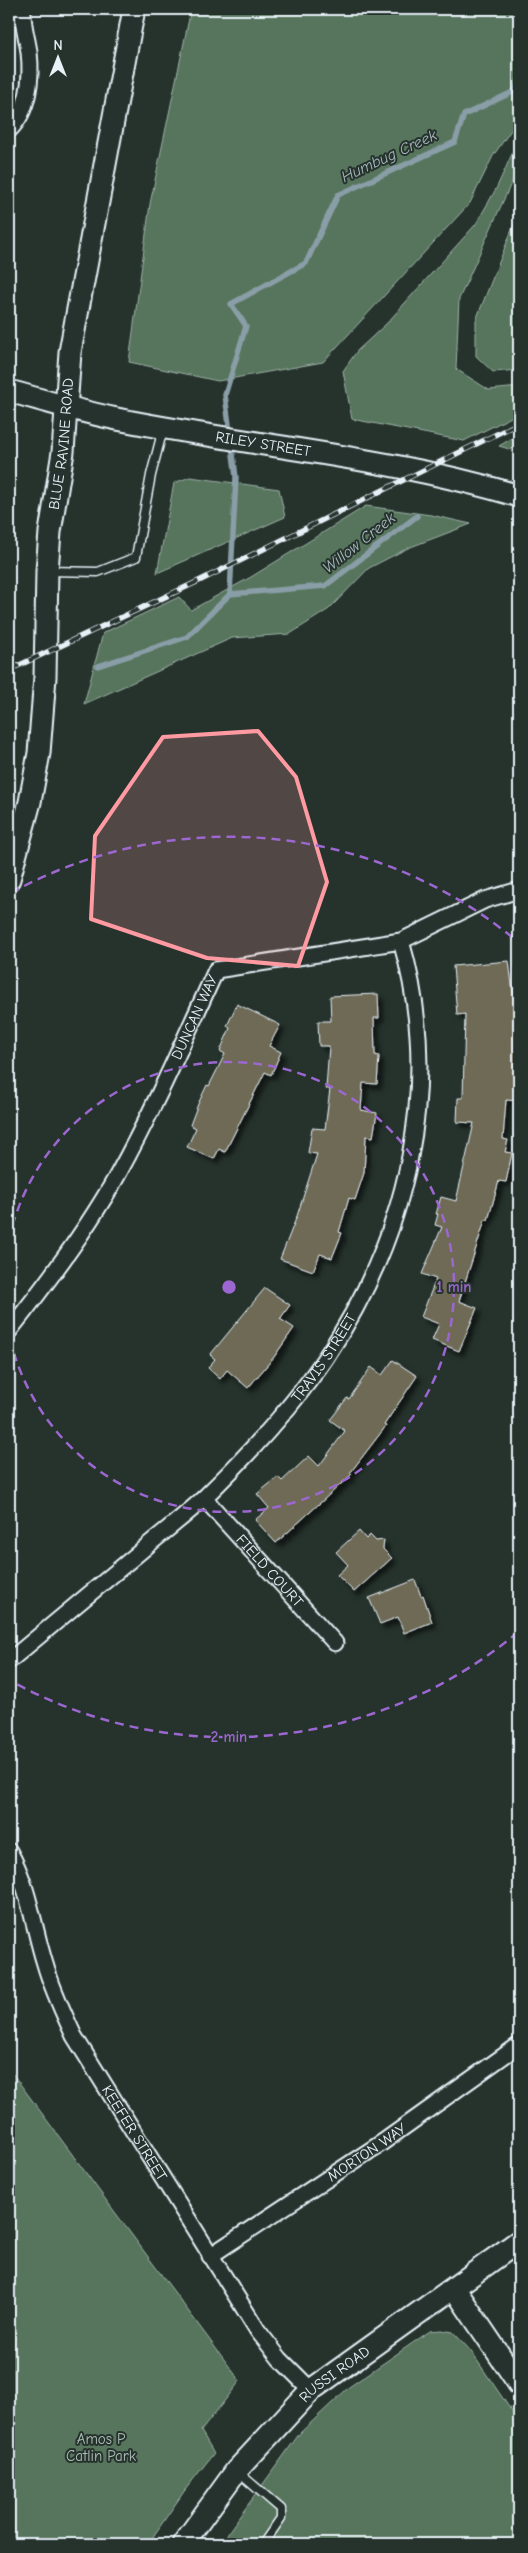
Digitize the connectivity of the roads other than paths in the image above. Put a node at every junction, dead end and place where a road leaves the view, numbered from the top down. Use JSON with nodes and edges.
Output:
{"nodes":[{"id":1,"x":23,"y":9,"type":"edge"},
{"id":2,"x":134,"y":9,"type":"edge"},
{"id":3,"x":9,"y":130,"type":"edge"},
{"id":4,"x":9,"y":391,"type":"edge"},
{"id":5,"x":67,"y":406,"type":"junction"},
{"id":6,"x":164,"y":428,"type":"junction"},
{"id":7,"x":519,"y":496,"type":"edge"},
{"id":8,"x":47,"y":571,"type":"junction"},
{"id":9,"x":9,"y":879,"type":"edge"},
{"id":10,"x":519,"y":890,"type":"edge"},
{"id":11,"x":401,"y":941,"type":"junction"},
{"id":12,"x":9,"y":1331,"type":"edge"},
{"id":13,"x":204,"y":1498,"type":"junction"},
{"id":14,"x":335,"y":1644,"type":"dead end"},
{"id":15,"x":9,"y":1661,"type":"edge"},
{"id":16,"x":9,"y":1850,"type":"edge"},
{"id":17,"x":519,"y":2045,"type":"edge"},
{"id":18,"x":519,"y":2240,"type":"edge"},
{"id":19,"x":210,"y":2256,"type":"junction"},
{"id":20,"x":454,"y":2288,"type":"junction"},
{"id":21,"x":519,"y":2384,"type":"edge"},
{"id":22,"x":311,"y":2390,"type":"junction"},
{"id":23,"x":236,"y":2471,"type":"junction"},
{"id":24,"x":183,"y":2544,"type":"edge"},
{"id":25,"x":263,"y":2544,"type":"edge"}],
"edges":[{"from":1,"to":3,"type":"street"},
{"from":2,"to":5,"type":"main road","name":"BLUE RAVINE ROAD"},
{"from":4,"to":5,"type":"main road","name":"RILEY STREET"},
{"from":5,"to":6,"type":"main road","name":"RILEY STREET"},
{"from":5,"to":8,"type":"main road","name":"BLUE RAVINE ROAD"},
{"from":6,"to":7,"type":"main road","name":"RILEY STREET"},
{"from":6,"to":8,"type":"lane"},
{"from":8,"to":9,"type":"main road","name":"BLUE RAVINE ROAD"},
{"from":10,"to":11,"type":"street","name":"DUNCAN WAY"},
{"from":11,"to":12,"type":"street","name":"DUNCAN WAY"},
{"from":11,"to":13,"type":"street","name":"TRAVIS STREET"},
{"from":13,"to":14,"type":"street","name":"FIELD COURT"},
{"from":13,"to":15,"type":"street","name":"TRAVIS STREET"},
{"from":16,"to":19,"type":"street","name":"KEEFER STREET"},
{"from":17,"to":19,"type":"street","name":"MORTON WAY"},
{"from":18,"to":20,"type":"main road","name":"RUSSI ROAD"},
{"from":19,"to":22,"type":"street","name":"KEEFER STREET"},
{"from":20,"to":21,"type":"main road"},
{"from":20,"to":22,"type":"main road","name":"RUSSI ROAD"},
{"from":22,"to":23,"type":"main road","name":"RUSSI ROAD"},
{"from":23,"to":24,"type":"main road","name":"RUSSI ROAD"},
{"from":23,"to":25,"type":"lane"}]}
